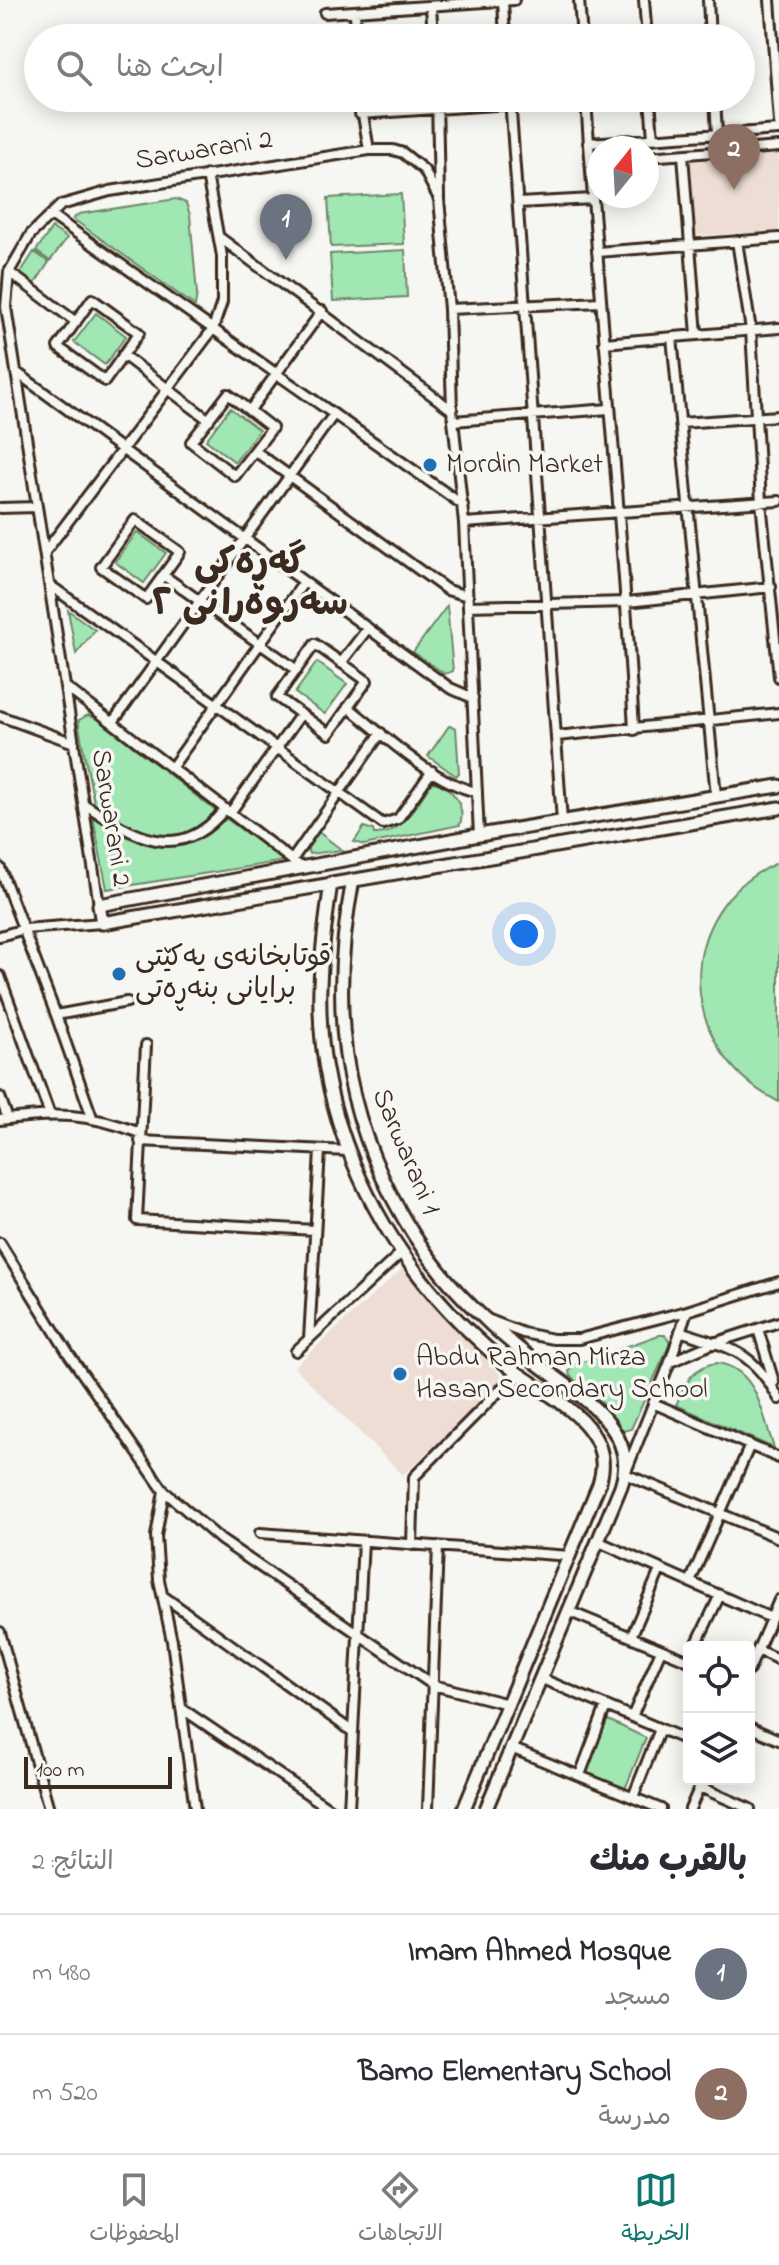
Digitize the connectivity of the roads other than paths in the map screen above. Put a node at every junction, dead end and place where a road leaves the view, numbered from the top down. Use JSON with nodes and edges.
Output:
{"nodes":[{"id":1,"x":514,"y":0,"type":"edge"},
{"id":2,"x":579,"y":0,"type":"edge"},
{"id":3,"x":644,"y":0,"type":"edge"},
{"id":4,"x":708,"y":0,"type":"edge"},
{"id":5,"x":770,"y":0,"type":"edge"},
{"id":6,"x":503,"y":1,"type":"edge"},
{"id":7,"x":458,"y":2,"type":"edge"},
{"id":8,"x":431,"y":6,"type":"junction"},
{"id":9,"x":355,"y":11,"type":"junction"},
{"id":10,"x":325,"y":13,"type":"dead end"},
{"id":11,"x":355,"y":24,"type":"edge"},
{"id":12,"x":432,"y":24,"type":"edge"},
{"id":13,"x":504,"y":24,"type":"edge"},
{"id":14,"x":581,"y":24,"type":"edge"},
{"id":15,"x":646,"y":24,"type":"edge"},
{"id":16,"x":709,"y":24,"type":"edge"},
{"id":17,"x":391,"y":112,"type":"edge"},
{"id":18,"x":438,"y":112,"type":"edge"},
{"id":19,"x":511,"y":112,"type":"edge"},
{"id":20,"x":587,"y":112,"type":"edge"},
{"id":21,"x":651,"y":112,"type":"edge"},
{"id":22,"x":716,"y":112,"type":"edge"},
{"id":23,"x":360,"y":114,"type":"joint"},
{"id":24,"x":779,"y":123,"type":"edge"},
{"id":25,"x":779,"y":130,"type":"edge"},
{"id":26,"x":717,"y":134,"type":"junction"},
{"id":27,"x":588,"y":136,"type":"edge"},
{"id":28,"x":653,"y":136,"type":"edge"},
{"id":29,"x":659,"y":139,"type":"edge"},
{"id":30,"x":779,"y":147,"type":"edge"},
{"id":31,"x":369,"y":150,"type":"junction"},
{"id":32,"x":683,"y":155,"type":"junction"},
{"id":33,"x":659,"y":156,"type":"edge"},
{"id":34,"x":207,"y":175,"type":"junction"},
{"id":35,"x":439,"y":199,"type":"junction"},
{"id":36,"x":587,"y":199,"type":"edge"},
{"id":37,"x":518,"y":203,"type":"junction"},
{"id":38,"x":594,"y":208,"type":"edge"},
{"id":39,"x":51,"y":215,"type":"junction"},
{"id":40,"x":218,"y":236,"type":"junction"},
{"id":41,"x":779,"y":238,"type":"edge"},
{"id":42,"x":737,"y":241,"type":"junction"},
{"id":43,"x":690,"y":243,"type":"junction"},
{"id":44,"x":597,"y":252,"type":"junction"},
{"id":45,"x":9,"y":272,"type":"junction"},
{"id":46,"x":601,"y":302,"type":"junction"},
{"id":47,"x":526,"y":307,"type":"junction"},
{"id":48,"x":449,"y":309,"type":"junction"},
{"id":49,"x":322,"y":311,"type":"junction"},
{"id":50,"x":76,"y":322,"type":"junction"},
{"id":51,"x":779,"y":328,"type":"edge"},
{"id":52,"x":213,"y":329,"type":"junction"},
{"id":53,"x":751,"y":330,"type":"junction"},
{"id":54,"x":697,"y":335,"type":"junction"},
{"id":55,"x":672,"y":337,"type":"junction"},
{"id":56,"x":604,"y":343,"type":"junction"},
{"id":57,"x":123,"y":355,"type":"junction"},
{"id":58,"x":16,"y":372,"type":"junction"},
{"id":59,"x":276,"y":374,"type":"junction"},
{"id":60,"x":168,"y":388,"type":"junction"},
{"id":61,"x":609,"y":409,"type":"junction"},
{"id":62,"x":250,"y":410,"type":"junction"},
{"id":63,"x":452,"y":410,"type":"junction"},
{"id":64,"x":334,"y":414,"type":"junction"},
{"id":65,"x":534,"y":415,"type":"junction"},
{"id":66,"x":779,"y":416,"type":"edge"},
{"id":67,"x":757,"y":418,"type":"junction"},
{"id":68,"x":209,"y":420,"type":"junction"},
{"id":69,"x":453,"y":421,"type":"junction"},
{"id":70,"x":681,"y":423,"type":"junction"},
{"id":71,"x":122,"y":450,"type":"junction"},
{"id":72,"x":255,"y":451,"type":"junction"},
{"id":73,"x":289,"y":476,"type":"junction"},
{"id":74,"x":779,"y":501,"type":"edge"},
{"id":75,"x":761,"y":502,"type":"junction"},
{"id":76,"x":463,"y":505,"type":"junction"},
{"id":77,"x":37,"y":507,"type":"junction"},
{"id":78,"x":690,"y":507,"type":"junction"},
{"id":79,"x":0,"y":508,"type":"edge"},
{"id":80,"x":617,"y":512,"type":"junction"},
{"id":81,"x":542,"y":517,"type":"junction"},
{"id":82,"x":464,"y":523,"type":"junction"},
{"id":83,"x":245,"y":538,"type":"junction"},
{"id":84,"x":45,"y":552,"type":"junction"},
{"id":85,"x":163,"y":575,"type":"junction"},
{"id":86,"x":304,"y":582,"type":"junction"},
{"id":87,"x":51,"y":586,"type":"junction"},
{"id":88,"x":774,"y":590,"type":"edge"},
{"id":89,"x":699,"y":595,"type":"junction"},
{"id":90,"x":468,"y":596,"type":"junction"},
{"id":91,"x":199,"y":601,"type":"junction"},
{"id":92,"x":627,"y":602,"type":"junction"},
{"id":93,"x":548,"y":603,"type":"junction"},
{"id":94,"x":468,"y":606,"type":"junction"},
{"id":95,"x":368,"y":628,"type":"junction"},
{"id":96,"x":259,"y":643,"type":"junction"},
{"id":97,"x":156,"y":661,"type":"junction"},
{"id":98,"x":341,"y":663,"type":"junction"},
{"id":99,"x":297,"y":670,"type":"junction"},
{"id":100,"x":779,"y":677,"type":"edge"},
{"id":101,"x":67,"y":688,"type":"junction"},
{"id":102,"x":473,"y":698,"type":"junction"},
{"id":103,"x":216,"y":705,"type":"junction"},
{"id":104,"x":348,"y":707,"type":"junction"},
{"id":105,"x":779,"y":713,"type":"edge"},
{"id":106,"x":301,"y":714,"type":"junction"},
{"id":107,"x":0,"y":716,"type":"edge"},
{"id":108,"x":113,"y":722,"type":"junction"},
{"id":109,"x":709,"y":722,"type":"junction"},
{"id":110,"x":634,"y":730,"type":"junction"},
{"id":111,"x":381,"y":733,"type":"junction"},
{"id":112,"x":557,"y":736,"type":"junction"},
{"id":113,"x":74,"y":743,"type":"junction"},
{"id":114,"x":277,"y":748,"type":"junction"},
{"id":115,"x":172,"y":767,"type":"junction"},
{"id":116,"x":432,"y":771,"type":"junction"},
{"id":117,"x":779,"y":786,"type":"edge"},
{"id":118,"x":477,"y":792,"type":"junction"},
{"id":119,"x":339,"y":793,"type":"junction"},
{"id":120,"x":716,"y":796,"type":"junction"},
{"id":121,"x":684,"y":801,"type":"junction"},
{"id":122,"x":84,"y":804,"type":"junction"},
{"id":123,"x":779,"y":808,"type":"edge"},
{"id":124,"x":228,"y":811,"type":"junction"},
{"id":125,"x":562,"y":821,"type":"junction"},
{"id":126,"x":686,"y":823,"type":"junction"},
{"id":127,"x":479,"y":835,"type":"junction"},
{"id":128,"x":296,"y":863,"type":"junction"},
{"id":129,"x":0,"y":868,"type":"edge"},
{"id":130,"x":353,"y":880,"type":"junction"},
{"id":131,"x":331,"y":883,"type":"junction"},
{"id":132,"x":99,"y":905,"type":"junction"},
{"id":133,"x":102,"y":923,"type":"junction"},
{"id":134,"x":24,"y":929,"type":"junction"},
{"id":135,"x":0,"y":936,"type":"edge"},
{"id":136,"x":0,"y":976,"type":"edge"},
{"id":137,"x":127,"y":1002,"type":"dead end"},
{"id":138,"x":56,"y":1015,"type":"junction"},
{"id":139,"x":146,"y":1045,"type":"dead end"},
{"id":140,"x":0,"y":1097,"type":"edge"},
{"id":141,"x":50,"y":1115,"type":"junction"},
{"id":142,"x":92,"y":1117,"type":"junction"},
{"id":143,"x":4,"y":1120,"type":"edge"},
{"id":144,"x":140,"y":1137,"type":"junction"},
{"id":145,"x":320,"y":1151,"type":"junction"},
{"id":146,"x":348,"y":1151,"type":"junction"},
{"id":147,"x":395,"y":1202,"type":"junction"},
{"id":148,"x":379,"y":1212,"type":"junction"},
{"id":149,"x":314,"y":1230,"type":"junction"},
{"id":150,"x":0,"y":1243,"type":"edge"},
{"id":151,"x":401,"y":1253,"type":"junction"},
{"id":152,"x":779,"y":1282,"type":"edge"},
{"id":153,"x":687,"y":1311,"type":"junction"},
{"id":154,"x":482,"y":1317,"type":"junction"},
{"id":155,"x":779,"y":1322,"type":"edge"},
{"id":156,"x":758,"y":1329,"type":"junction"},
{"id":157,"x":680,"y":1331,"type":"junction"},
{"id":158,"x":309,"y":1339,"type":"junction"},
{"id":159,"x":714,"y":1343,"type":"junction"},
{"id":160,"x":296,"y":1351,"type":"dead end"},
{"id":161,"x":670,"y":1362,"type":"junction"},
{"id":162,"x":517,"y":1373,"type":"junction"},
{"id":163,"x":779,"y":1398,"type":"edge"},
{"id":164,"x":653,"y":1403,"type":"junction"},
{"id":165,"x":750,"y":1445,"type":"junction"},
{"id":166,"x":779,"y":1458,"type":"edge"},
{"id":167,"x":625,"y":1474,"type":"junction"},
{"id":168,"x":164,"y":1491,"type":"junction"},
{"id":169,"x":721,"y":1514,"type":"junction"},
{"id":170,"x":260,"y":1533,"type":"dead end"},
{"id":171,"x":779,"y":1538,"type":"edge"},
{"id":172,"x":363,"y":1541,"type":"junction"},
{"id":173,"x":597,"y":1541,"type":"junction"},
{"id":174,"x":412,"y":1545,"type":"junction"},
{"id":175,"x":438,"y":1546,"type":"junction"},
{"id":176,"x":570,"y":1556,"type":"junction"},
{"id":177,"x":660,"y":1570,"type":"junction"},
{"id":178,"x":690,"y":1582,"type":"junction"},
{"id":179,"x":162,"y":1595,"type":"junction"},
{"id":180,"x":720,"y":1595,"type":"junction"},
{"id":181,"x":779,"y":1600,"type":"edge"},
{"id":182,"x":568,"y":1611,"type":"junction"},
{"id":183,"x":771,"y":1618,"type":"junction"},
{"id":184,"x":0,"y":1632,"type":"edge"},
{"id":185,"x":358,"y":1633,"type":"junction"},
{"id":186,"x":631,"y":1637,"type":"junction"},
{"id":187,"x":698,"y":1641,"type":"edge"},
{"id":188,"x":533,"y":1646,"type":"junction"},
{"id":189,"x":661,"y":1650,"type":"junction"},
{"id":190,"x":758,"y":1650,"type":"junction"},
{"id":191,"x":551,"y":1653,"type":"junction"},
{"id":192,"x":755,"y":1657,"type":"edge"},
{"id":193,"x":683,"y":1659,"type":"edge"},
{"id":194,"x":779,"y":1660,"type":"edge"},
{"id":195,"x":540,"y":1678,"type":"junction"},
{"id":196,"x":433,"y":1685,"type":"junction"},
{"id":197,"x":508,"y":1704,"type":"junction"},
{"id":198,"x":606,"y":1706,"type":"junction"},
{"id":199,"x":181,"y":1708,"type":"junction"},
{"id":200,"x":632,"y":1717,"type":"junction"},
{"id":201,"x":660,"y":1729,"type":"junction"},
{"id":202,"x":755,"y":1730,"type":"edge"},
{"id":203,"x":353,"y":1732,"type":"junction"},
{"id":204,"x":683,"y":1739,"type":"edge"},
{"id":205,"x":779,"y":1740,"type":"edge"},
{"id":206,"x":511,"y":1748,"type":"junction"},
{"id":207,"x":580,"y":1775,"type":"junction"},
{"id":208,"x":700,"y":1785,"type":"edge"},
{"id":209,"x":705,"y":1785,"type":"edge"},
{"id":210,"x":633,"y":1797,"type":"junction"},
{"id":211,"x":49,"y":1809,"type":"edge"},
{"id":212,"x":195,"y":1809,"type":"edge"},
{"id":213,"x":330,"y":1809,"type":"edge"},
{"id":214,"x":349,"y":1809,"type":"edge"},
{"id":215,"x":428,"y":1809,"type":"edge"},
{"id":216,"x":464,"y":1809,"type":"edge"},
{"id":217,"x":486,"y":1809,"type":"edge"},
{"id":218,"x":661,"y":1809,"type":"edge"},
{"id":219,"x":690,"y":1809,"type":"edge"},
{"id":220,"x":750,"y":1809,"type":"edge"}],
"edges":[{"from":1,"to":6,"type":"street"},
{"from":2,"to":14,"type":"street"},
{"from":3,"to":15,"type":"street"},
{"from":4,"to":16,"type":"street"},
{"from":5,"to":24,"type":"street"},
{"from":6,"to":7,"type":"street"},
{"from":6,"to":13,"type":"street"},
{"from":7,"to":8,"type":"street"},
{"from":8,"to":9,"type":"street"},
{"from":8,"to":12,"type":"street"},
{"from":9,"to":10,"type":"street"},
{"from":9,"to":11,"type":"street"},
{"from":17,"to":23,"type":"street"},
{"from":18,"to":35,"type":"street"},
{"from":19,"to":37,"type":"street"},
{"from":20,"to":27,"type":"street"},
{"from":21,"to":28,"type":"street"},
{"from":22,"to":26,"type":"street"},
{"from":23,"to":31,"type":"street"},
{"from":25,"to":26,"type":"street"},
{"from":26,"to":29,"type":"street"},
{"from":30,"to":32,"type":"street"},
{"from":31,"to":34,"type":"street","name":"Sarwarani 2"},
{"from":31,"to":35,"type":"street","name":"Sarwarani 2"},
{"from":32,"to":33,"type":"street"},
{"from":32,"to":43,"type":"street"},
{"from":34,"to":39,"type":"street","name":"Sarwarani 2"},
{"from":34,"to":40,"type":"street"},
{"from":35,"to":48,"type":"street","name":"Sarwarani 2"},
{"from":36,"to":37,"type":"street"},
{"from":37,"to":47,"type":"street"},
{"from":38,"to":44,"type":"street"},
{"from":39,"to":45,"type":"street","name":"Sarwarani 2"},
{"from":39,"to":52,"type":"street"},
{"from":40,"to":49,"type":"street"},
{"from":40,"to":52,"type":"street"},
{"from":41,"to":42,"type":"street"},
{"from":42,"to":43,"type":"street"},
{"from":42,"to":53,"type":"street"},
{"from":43,"to":44,"type":"street"},
{"from":43,"to":54,"type":"street"},
{"from":44,"to":46,"type":"street"},
{"from":45,"to":50,"type":"street"},
{"from":45,"to":58,"type":"street","name":"Sarwarani 2"},
{"from":46,"to":47,"type":"street"},
{"from":46,"to":56,"type":"street"},
{"from":47,"to":48,"type":"street"},
{"from":47,"to":65,"type":"street"},
{"from":48,"to":63,"type":"street","name":"Sarwarani 2"},
{"from":49,"to":59,"type":"street"},
{"from":49,"to":63,"type":"street"},
{"from":50,"to":57,"type":"street"},
{"from":50,"to":57,"type":"street"},
{"from":51,"to":53,"type":"street"},
{"from":52,"to":59,"type":"street"},
{"from":52,"to":60,"type":"street"},
{"from":53,"to":54,"type":"street"},
{"from":53,"to":67,"type":"street"},
{"from":54,"to":55,"type":"street"},
{"from":55,"to":56,"type":"street"},
{"from":55,"to":70,"type":"street"},
{"from":56,"to":61,"type":"street"},
{"from":57,"to":60,"type":"street"},
{"from":58,"to":71,"type":"street"},
{"from":58,"to":77,"type":"street","name":"Sarwarani 2"},
{"from":59,"to":62,"type":"street"},
{"from":59,"to":64,"type":"street"},
{"from":60,"to":68,"type":"street"},
{"from":60,"to":71,"type":"street"},
{"from":61,"to":65,"type":"street"},
{"from":61,"to":80,"type":"street"},
{"from":62,"to":68,"type":"street"},
{"from":62,"to":72,"type":"street"},
{"from":63,"to":69,"type":"street","name":"Sarwarani 2"},
{"from":64,"to":73,"type":"street"},
{"from":64,"to":76,"type":"street"},
{"from":65,"to":69,"type":"street"},
{"from":65,"to":81,"type":"street"},
{"from":66,"to":67,"type":"street"},
{"from":67,"to":70,"type":"street"},
{"from":67,"to":75,"type":"street"},
{"from":68,"to":72,"type":"street"},
{"from":69,"to":76,"type":"street","name":"Sarwarani 2"},
{"from":70,"to":78,"type":"street"},
{"from":71,"to":83,"type":"street"},
{"from":71,"to":84,"type":"street"},
{"from":72,"to":73,"type":"street"},
{"from":73,"to":83,"type":"street"},
{"from":73,"to":90,"type":"street"},
{"from":74,"to":75,"type":"street"},
{"from":75,"to":78,"type":"street"},
{"from":75,"to":88,"type":"street"},
{"from":76,"to":82,"type":"street","name":"Sarwarani 2"},
{"from":77,"to":79,"type":"street"},
{"from":77,"to":84,"type":"street","name":"Sarwarani 2"},
{"from":78,"to":80,"type":"street"},
{"from":78,"to":89,"type":"street"},
{"from":80,"to":81,"type":"street"},
{"from":80,"to":92,"type":"street"},
{"from":81,"to":82,"type":"street"},
{"from":81,"to":93,"type":"street"},
{"from":82,"to":90,"type":"street","name":"Sarwarani 2"},
{"from":83,"to":86,"type":"street"},
{"from":83,"to":91,"type":"street"},
{"from":84,"to":87,"type":"street","name":"Sarwarani 2"},
{"from":85,"to":85,"type":"street"},
{"from":85,"to":91,"type":"street"},
{"from":86,"to":95,"type":"street"},
{"from":86,"to":96,"type":"street"},
{"from":87,"to":97,"type":"street"},
{"from":87,"to":101,"type":"street","name":"Sarwarani 2"},
{"from":88,"to":89,"type":"street"},
{"from":88,"to":100,"type":"street"},
{"from":89,"to":92,"type":"street"},
{"from":89,"to":109,"type":"street"},
{"from":90,"to":94,"type":"street","name":"Sarwarani 2"},
{"from":91,"to":96,"type":"street"},
{"from":91,"to":97,"type":"street"},
{"from":92,"to":93,"type":"street"},
{"from":92,"to":110,"type":"street"},
{"from":93,"to":94,"type":"street"},
{"from":93,"to":112,"type":"street"},
{"from":94,"to":102,"type":"street","name":"Sarwarani 2"},
{"from":95,"to":98,"type":"street"},
{"from":95,"to":102,"type":"street"},
{"from":96,"to":99,"type":"street"},
{"from":96,"to":103,"type":"street"},
{"from":97,"to":103,"type":"street"},
{"from":97,"to":108,"type":"street"},
{"from":98,"to":99,"type":"street"},
{"from":98,"to":104,"type":"street"},
{"from":99,"to":106,"type":"street"},
{"from":101,"to":108,"type":"street"},
{"from":101,"to":113,"type":"street","name":"Sarwarani 2"},
{"from":102,"to":118,"type":"street","name":"Sarwarani 2"},
{"from":103,"to":114,"type":"street"},
{"from":103,"to":115,"type":"street"},
{"from":104,"to":106,"type":"street"},
{"from":104,"to":111,"type":"street"},
{"from":105,"to":109,"type":"street"},
{"from":106,"to":114,"type":"street"},
{"from":107,"to":113,"type":"street"},
{"from":108,"to":115,"type":"street"},
{"from":109,"to":110,"type":"street"},
{"from":109,"to":120,"type":"street"},
{"from":110,"to":112,"type":"street"},
{"from":111,"to":116,"type":"street"},
{"from":111,"to":119,"type":"street"},
{"from":112,"to":125,"type":"street"},
{"from":113,"to":122,"type":"street","name":"Sarwarani 2"},
{"from":114,"to":119,"type":"street"},
{"from":114,"to":124,"type":"street"},
{"from":115,"to":124,"type":"street"},
{"from":116,"to":118,"type":"street"},
{"from":116,"to":119,"type":"street"},
{"from":117,"to":120,"type":"main road"},
{"from":118,"to":127,"type":"street","name":"Sarwarani 2"},
{"from":119,"to":128,"type":"street"},
{"from":120,"to":121,"type":"main road"},
{"from":121,"to":125,"type":"main road"},
{"from":121,"to":126,"type":"main road"},
{"from":122,"to":124,"type":"street"},
{"from":122,"to":132,"type":"street","name":"Sarwarani 2"},
{"from":123,"to":126,"type":"main road"},
{"from":124,"to":128,"type":"street"},
{"from":125,"to":127,"type":"main road"},
{"from":126,"to":130,"type":"main road"},
{"from":127,"to":128,"type":"main road"},
{"from":128,"to":132,"type":"main road"},
{"from":129,"to":134,"type":"street"},
{"from":130,"to":131,"type":"main road"},
{"from":130,"to":147,"type":"main road","name":"Sarwarani 1"},
{"from":131,"to":133,"type":"main road"},
{"from":131,"to":146,"type":"main road"},
{"from":132,"to":133,"type":"main road","name":"Sarwarani 2"},
{"from":133,"to":134,"type":"street"},
{"from":134,"to":135,"type":"street"},
{"from":134,"to":138,"type":"street"},
{"from":136,"to":141,"type":"street"},
{"from":137,"to":138,"type":"street"},
{"from":138,"to":142,"type":"street"},
{"from":139,"to":144,"type":"street"},
{"from":140,"to":143,"type":"street"},
{"from":141,"to":142,"type":"street"},
{"from":141,"to":143,"type":"street"},
{"from":142,"to":144,"type":"street"},
{"from":144,"to":145,"type":"street"},
{"from":144,"to":149,"type":"street"},
{"from":145,"to":146,"type":"street"},
{"from":145,"to":149,"type":"street"},
{"from":146,"to":148,"type":"main road"},
{"from":147,"to":148,"type":"main road"},
{"from":147,"to":154,"type":"main road","name":"Sarwarani 1"},
{"from":148,"to":151,"type":"main road"},
{"from":149,"to":158,"type":"street"},
{"from":150,"to":168,"type":"street"},
{"from":151,"to":158,"type":"street"},
{"from":151,"to":162,"type":"main road"},
{"from":152,"to":153,"type":"street"},
{"from":153,"to":154,"type":"street"},
{"from":153,"to":157,"type":"street"},
{"from":154,"to":167,"type":"main road","name":"Sarwarani 1"},
{"from":155,"to":156,"type":"street"},
{"from":156,"to":159,"type":"street"},
{"from":156,"to":163,"type":"street"},
{"from":157,"to":159,"type":"street"},
{"from":157,"to":161,"type":"street"},
{"from":158,"to":160,"type":"street"},
{"from":159,"to":161,"type":"street"},
{"from":159,"to":163,"type":"street"},
{"from":161,"to":164,"type":"street"},
{"from":162,"to":174,"type":"street"},
{"from":162,"to":176,"type":"main road"},
{"from":164,"to":165,"type":"street"},
{"from":164,"to":167,"type":"street"},
{"from":165,"to":166,"type":"street"},
{"from":165,"to":169,"type":"street"},
{"from":167,"to":169,"type":"street"},
{"from":167,"to":173,"type":"main road"},
{"from":168,"to":179,"type":"street"},
{"from":168,"to":185,"type":"street"},
{"from":169,"to":171,"type":"street"},
{"from":169,"to":178,"type":"street"},
{"from":170,"to":172,"type":"street"},
{"from":172,"to":174,"type":"street"},
{"from":172,"to":185,"type":"street"},
{"from":173,"to":177,"type":"street"},
{"from":173,"to":182,"type":"main road"},
{"from":174,"to":175,"type":"street"},
{"from":175,"to":176,"type":"street"},
{"from":175,"to":196,"type":"street"},
{"from":176,"to":188,"type":"main road"},
{"from":177,"to":178,"type":"street"},
{"from":177,"to":186,"type":"street"},
{"from":178,"to":180,"type":"street"},
{"from":179,"to":199,"type":"street"},
{"from":179,"to":203,"type":"street"},
{"from":180,"to":183,"type":"street"},
{"from":180,"to":187,"type":"street"},
{"from":181,"to":183,"type":"street"},
{"from":182,"to":186,"type":"street"},
{"from":182,"to":191,"type":"main road"},
{"from":183,"to":190,"type":"street"},
{"from":184,"to":211,"type":"street"},
{"from":185,"to":196,"type":"street"},
{"from":185,"to":203,"type":"street"},
{"from":186,"to":189,"type":"street"},
{"from":188,"to":191,"type":"main road"},
{"from":188,"to":197,"type":"main road"},
{"from":189,"to":193,"type":"street"},
{"from":189,"to":200,"type":"street"},
{"from":190,"to":192,"type":"street"},
{"from":190,"to":194,"type":"street"},
{"from":191,"to":195,"type":"main road"},
{"from":195,"to":198,"type":"street"},
{"from":195,"to":206,"type":"main road"},
{"from":196,"to":197,"type":"street"},
{"from":196,"to":215,"type":"street"},
{"from":197,"to":216,"type":"main road"},
{"from":198,"to":200,"type":"street"},
{"from":198,"to":207,"type":"street"},
{"from":199,"to":212,"type":"street"},
{"from":199,"to":213,"type":"street"},
{"from":200,"to":201,"type":"street"},
{"from":201,"to":204,"type":"street"},
{"from":201,"to":210,"type":"street"},
{"from":202,"to":205,"type":"street"},
{"from":203,"to":214,"type":"street"},
{"from":206,"to":207,"type":"street"},
{"from":206,"to":217,"type":"main road"},
{"from":207,"to":210,"type":"street"},
{"from":208,"to":219,"type":"street"},
{"from":209,"to":220,"type":"street"},
{"from":210,"to":218,"type":"street"}]}
